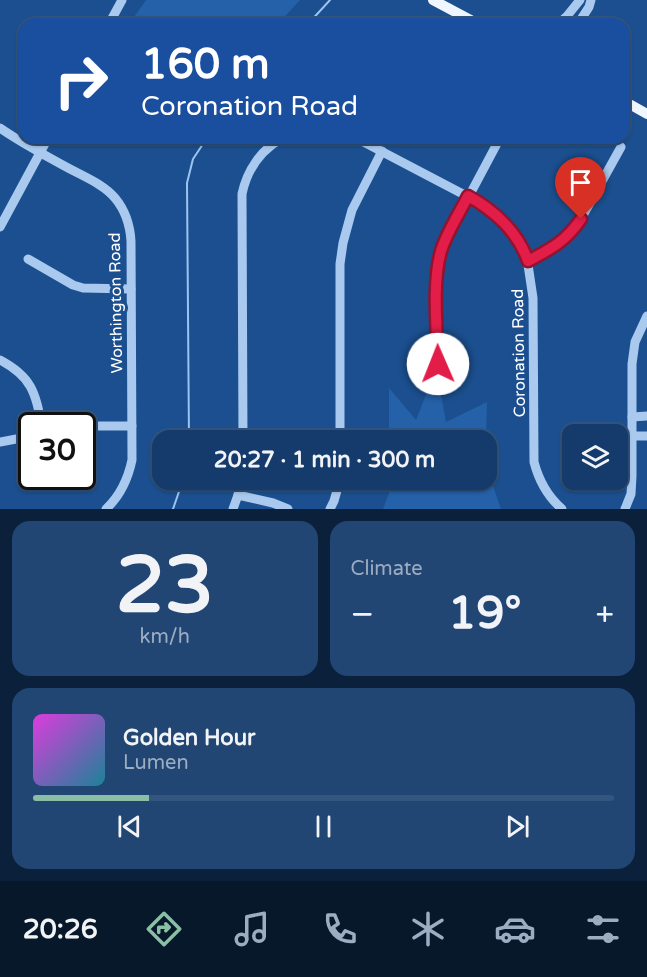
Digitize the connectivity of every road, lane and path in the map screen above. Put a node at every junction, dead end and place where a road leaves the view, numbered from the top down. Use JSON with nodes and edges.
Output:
{"nodes":[{"id":1,"x":122,"y":0,"type":"edge"},
{"id":2,"x":433,"y":0,"type":"edge"},
{"id":3,"x":580,"y":0,"type":"edge"},
{"id":4,"x":591,"y":0,"type":"edge"},
{"id":5,"x":113,"y":18,"type":"edge"},
{"id":6,"x":467,"y":18,"type":"edge"},
{"id":7,"x":567,"y":18,"type":"edge"},
{"id":8,"x":582,"y":18,"type":"edge"},
{"id":9,"x":630,"y":104,"type":"edge"},
{"id":10,"x":647,"y":114,"type":"edge"},
{"id":11,"x":0,"y":128,"type":"edge"},
{"id":12,"x":18,"y":139,"type":"edge"},
{"id":13,"x":26,"y":144,"type":"edge"},
{"id":14,"x":45,"y":144,"type":"edge"},
{"id":15,"x":274,"y":144,"type":"edge"},
{"id":16,"x":368,"y":144,"type":"edge"},
{"id":17,"x":497,"y":144,"type":"edge"},
{"id":18,"x":621,"y":147,"type":"dead end"},
{"id":19,"x":382,"y":151,"type":"junction"},
{"id":20,"x":40,"y":153,"type":"junction"},
{"id":21,"x":468,"y":196,"type":"junction"},
{"id":22,"x":0,"y":227,"type":"edge"},
{"id":23,"x":27,"y":260,"type":"dead end"},
{"id":24,"x":528,"y":261,"type":"junction"},
{"id":25,"x":131,"y":289,"type":"junction"},
{"id":26,"x":647,"y":316,"type":"edge"},
{"id":27,"x":0,"y":360,"type":"edge"},
{"id":28,"x":438,"y":364,"type":"dead end"},
{"id":29,"x":39,"y":412,"type":"edge"},
{"id":30,"x":647,"y":416,"type":"edge"},
{"id":31,"x":632,"y":417,"type":"junction"},
{"id":32,"x":132,"y":426,"type":"junction"},
{"id":33,"x":96,"y":427,"type":"edge"},
{"id":34,"x":243,"y":430,"type":"edge"},
{"id":35,"x":340,"y":430,"type":"edge"},
{"id":36,"x":632,"y":436,"type":"junction"},
{"id":37,"x":647,"y":436,"type":"edge"},
{"id":38,"x":18,"y":439,"type":"edge"},
{"id":39,"x":0,"y":442,"type":"edge"},
{"id":40,"x":239,"y":490,"type":"edge"},
{"id":41,"x":337,"y":490,"type":"edge"},
{"id":42,"x":238,"y":495,"type":"junction"},
{"id":43,"x":109,"y":506,"type":"edge"},
{"id":44,"x":233,"y":509,"type":"edge"},
{"id":45,"x":288,"y":509,"type":"edge"},
{"id":46,"x":330,"y":509,"type":"edge"},
{"id":47,"x":562,"y":509,"type":"edge"},
{"id":48,"x":625,"y":509,"type":"edge"}],
"edges":[{"from":1,"to":5,"type":"street"},
{"from":2,"to":6,"type":"main road"},
{"from":3,"to":7,"type":"street"},
{"from":4,"to":8,"type":"street"},
{"from":9,"to":10,"type":"main road"},
{"from":11,"to":12,"type":"street","name":"Worthington Road"},
{"from":13,"to":20,"type":"street","name":"Worthington Road"},
{"from":14,"to":20,"type":"street"},
{"from":15,"to":34,"type":"street"},
{"from":16,"to":19,"type":"street","name":"Coronation Road"},
{"from":17,"to":21,"type":"street"},
{"from":18,"to":24,"type":"street"},
{"from":19,"to":21,"type":"street","name":"Coronation Road"},
{"from":19,"to":35,"type":"street"},
{"from":20,"to":22,"type":"street"},
{"from":20,"to":25,"type":"street","name":"Worthington Road"},
{"from":21,"to":24,"type":"street","name":"Coronation Road"},
{"from":21,"to":28,"type":"street"},
{"from":23,"to":25,"type":"street"},
{"from":24,"to":47,"type":"street","name":"Coronation Road"},
{"from":25,"to":32,"type":"street","name":"Worthington Road"},
{"from":26,"to":31,"type":"street"},
{"from":27,"to":29,"type":"street"},
{"from":30,"to":31,"type":"street"},
{"from":31,"to":36,"type":"street"},
{"from":32,"to":33,"type":"street"},
{"from":32,"to":43,"type":"street","name":"Worthington Road"},
{"from":36,"to":37,"type":"street"},
{"from":36,"to":48,"type":"street"},
{"from":38,"to":39,"type":"street"},
{"from":40,"to":42,"type":"street"},
{"from":41,"to":46,"type":"street"},
{"from":42,"to":44,"type":"street"},
{"from":42,"to":45,"type":"street"}]}
